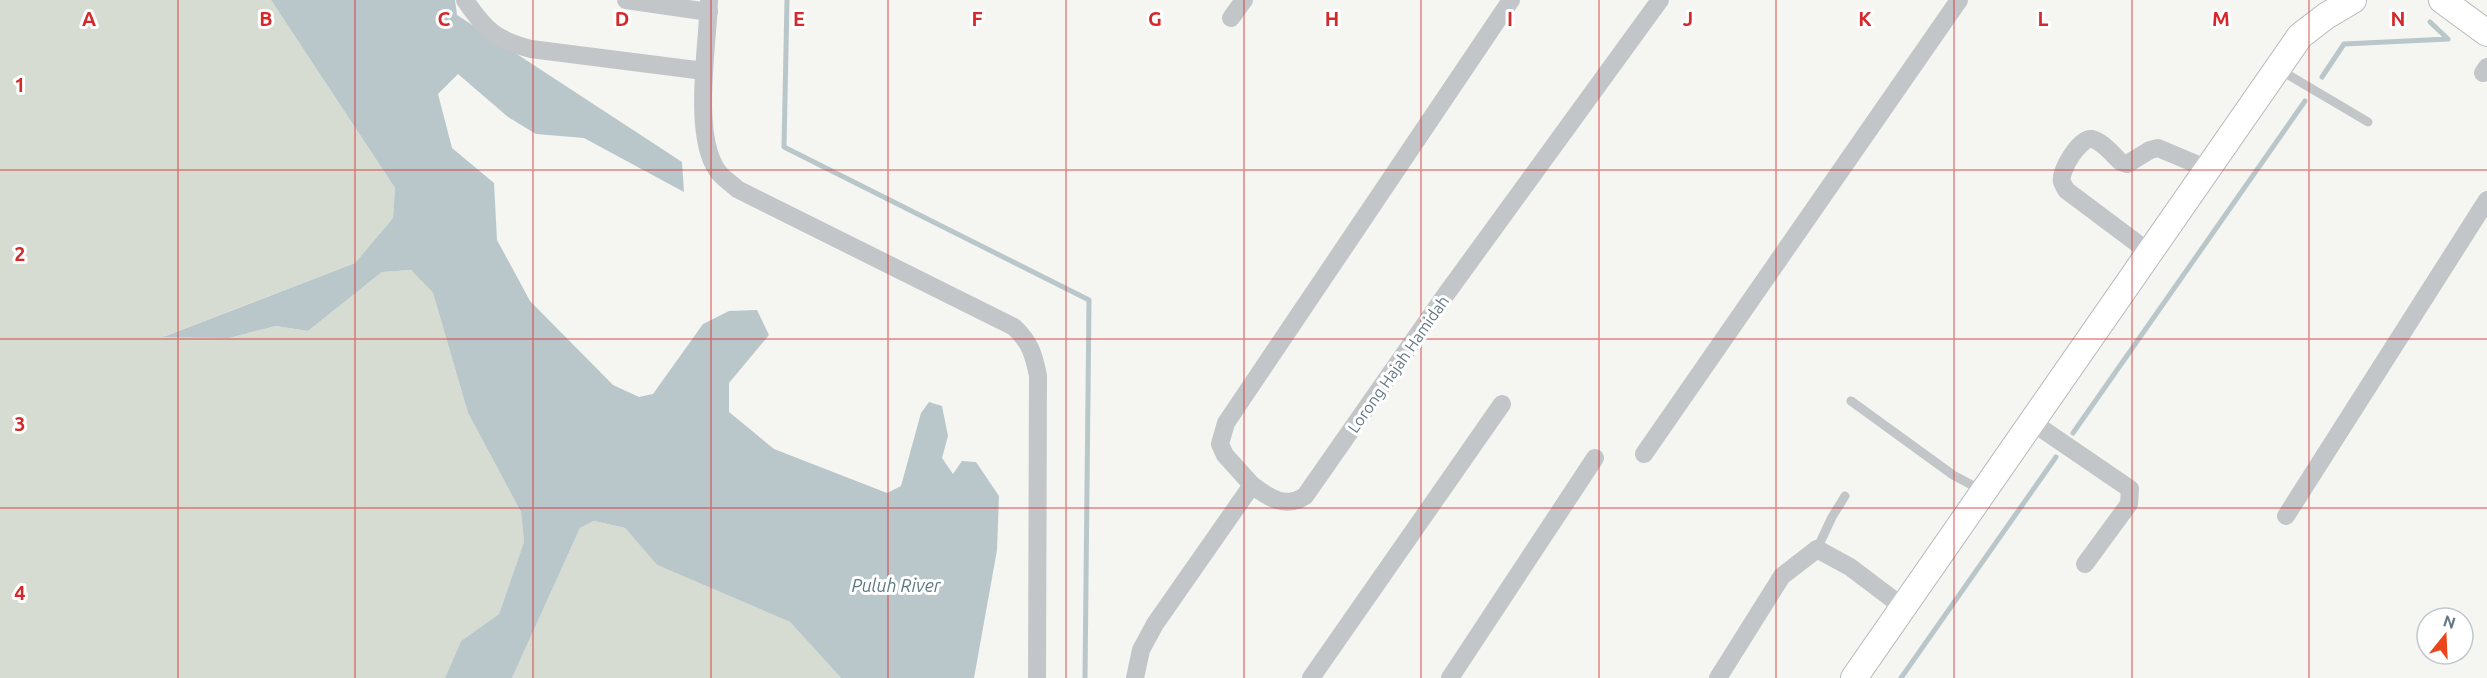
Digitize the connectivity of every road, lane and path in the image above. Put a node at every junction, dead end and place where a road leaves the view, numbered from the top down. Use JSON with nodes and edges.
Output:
{"nodes":[{"id":1,"x":465,"y":0,"type":"edge"},
{"id":2,"x":626,"y":0,"type":"edge"},
{"id":3,"x":1244,"y":0,"type":"edge"},
{"id":4,"x":1511,"y":0,"type":"edge"},
{"id":5,"x":1660,"y":0,"type":"edge"},
{"id":6,"x":1959,"y":0,"type":"edge"},
{"id":7,"x":2353,"y":0,"type":"edge"},
{"id":8,"x":2442,"y":0,"type":"edge"},
{"id":9,"x":709,"y":6,"type":"edge"},
{"id":10,"x":1231,"y":18,"type":"dead end"},
{"id":11,"x":2487,"y":33,"type":"edge"},
{"id":12,"x":2278,"y":68,"type":"junction"},
{"id":13,"x":704,"y":71,"type":"junction"},
{"id":14,"x":2368,"y":122,"type":"dead end"},
{"id":15,"x":2208,"y":169,"type":"junction"},
{"id":16,"x":2487,"y":200,"type":"edge"},
{"id":17,"x":2150,"y":253,"type":"junction"},
{"id":18,"x":1851,"y":401,"type":"dead end"},
{"id":19,"x":1502,"y":404,"type":"dead end"},
{"id":20,"x":2032,"y":423,"type":"junction"},
{"id":21,"x":1644,"y":454,"type":"dead end"},
{"id":22,"x":1595,"y":458,"type":"dead end"},
{"id":23,"x":1252,"y":485,"type":"junction"},
{"id":24,"x":1984,"y":491,"type":"junction"},
{"id":25,"x":1845,"y":496,"type":"dead end"},
{"id":26,"x":2286,"y":516,"type":"dead end"},
{"id":27,"x":1817,"y":549,"type":"junction"},
{"id":28,"x":2085,"y":564,"type":"dead end"},
{"id":29,"x":1903,"y":607,"type":"junction"},
{"id":30,"x":1037,"y":678,"type":"edge"},
{"id":31,"x":1135,"y":678,"type":"edge"},
{"id":32,"x":1311,"y":678,"type":"edge"},
{"id":33,"x":1450,"y":678,"type":"edge"},
{"id":34,"x":1718,"y":678,"type":"edge"},
{"id":35,"x":1854,"y":678,"type":"edge"}],
"edges":[{"from":1,"to":13,"type":"street"},
{"from":2,"to":9,"type":"street"},
{"from":3,"to":10,"type":"street"},
{"from":4,"to":23,"type":"street"},
{"from":5,"to":23,"type":"street","name":"Lorong Hajah Hamidah"},
{"from":6,"to":21,"type":"street"},
{"from":7,"to":12,"type":"street"},
{"from":8,"to":11,"type":"street"},
{"from":9,"to":13,"type":"street"},
{"from":12,"to":14,"type":"lane"},
{"from":12,"to":15,"type":"street"},
{"from":13,"to":30,"type":"street"},
{"from":15,"to":17,"type":"street"},
{"from":15,"to":17,"type":"street"},
{"from":16,"to":26,"type":"street"},
{"from":17,"to":20,"type":"street"},
{"from":18,"to":24,"type":"lane"},
{"from":19,"to":32,"type":"street"},
{"from":20,"to":24,"type":"street"},
{"from":20,"to":28,"type":"street"},
{"from":22,"to":33,"type":"street"},
{"from":23,"to":31,"type":"street"},
{"from":24,"to":29,"type":"street"},
{"from":25,"to":27,"type":"lane"},
{"from":27,"to":29,"type":"street"},
{"from":27,"to":34,"type":"street"},
{"from":29,"to":35,"type":"street"}]}
